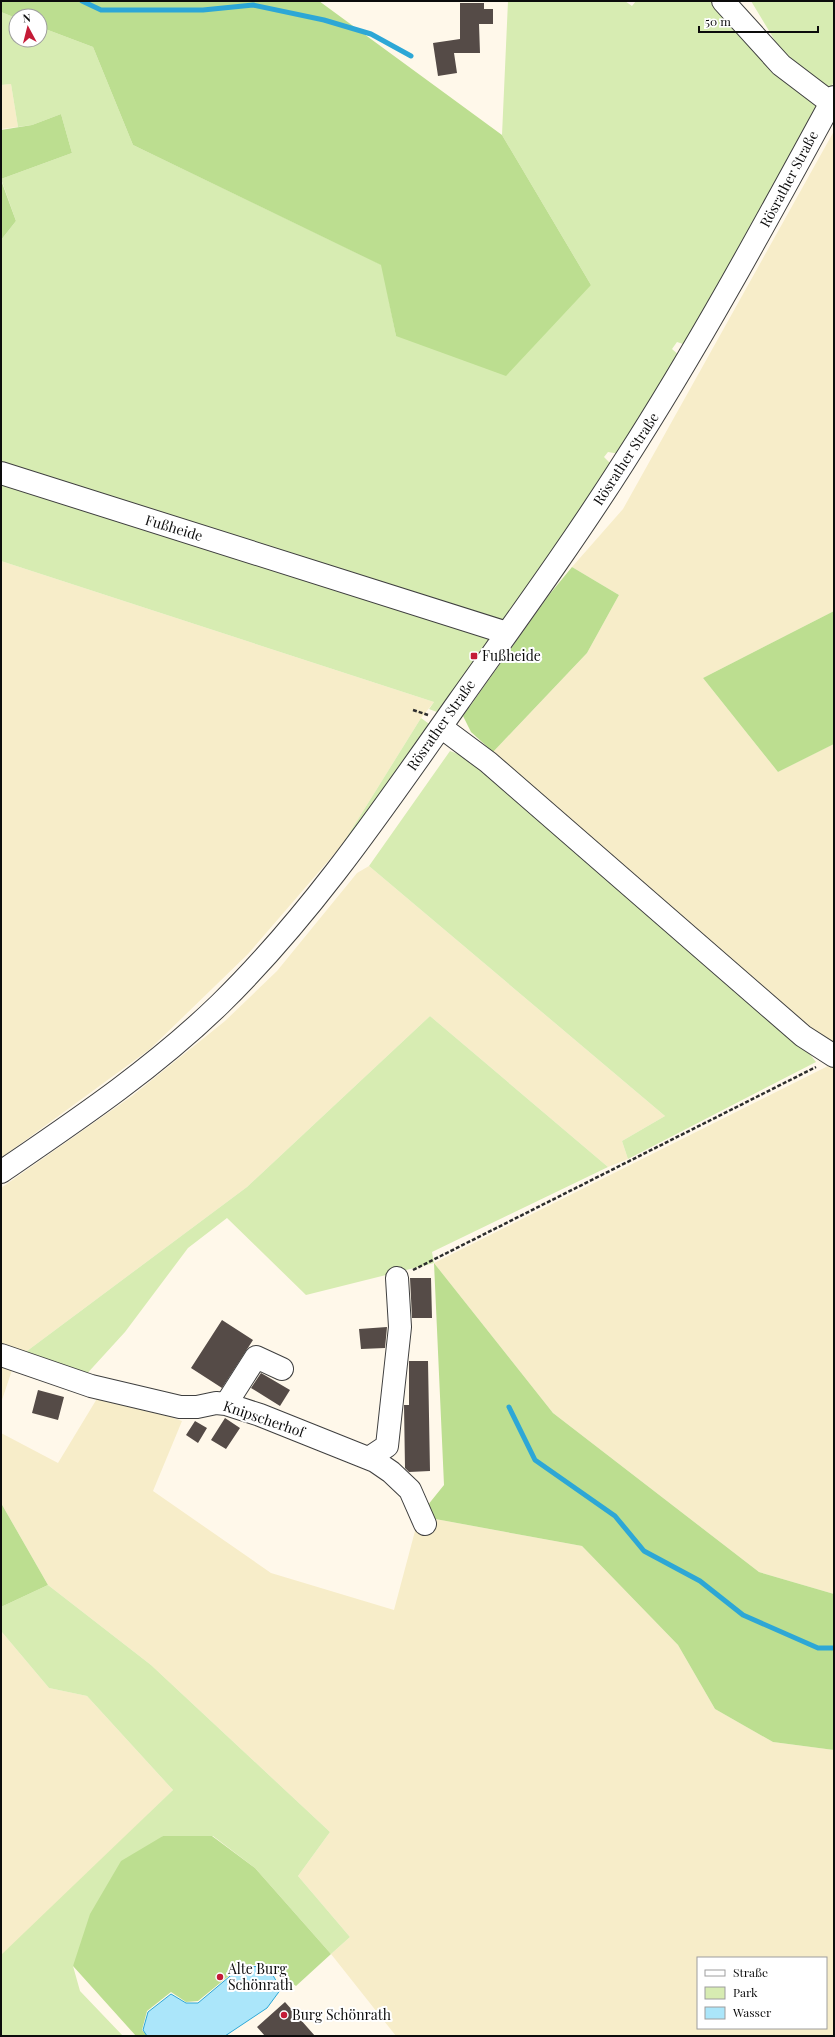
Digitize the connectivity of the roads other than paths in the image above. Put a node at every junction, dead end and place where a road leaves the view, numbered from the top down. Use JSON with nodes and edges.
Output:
{"nodes":[{"id":1,"x":723,"y":1,"type":"edge"},
{"id":2,"x":832,"y":100,"type":"edge"},
{"id":3,"x":1,"y":473,"type":"edge"},
{"id":4,"x":507,"y":633,"type":"junction"},
{"id":5,"x":441,"y":727,"type":"junction"},
{"id":6,"x":825,"y":1061,"type":"edge"},
{"id":7,"x":1,"y":1172,"type":"edge"},
{"id":8,"x":397,"y":1278,"type":"road end"},
{"id":9,"x":1,"y":1356,"type":"edge"},
{"id":10,"x":282,"y":1369,"type":"dead end"},
{"id":11,"x":226,"y":1404,"type":"junction"},
{"id":12,"x":370,"y":1458,"type":"junction"},
{"id":13,"x":425,"y":1524,"type":"dead end"}],
"edges":[{"from":1,"to":2,"type":"street"},
{"from":2,"to":4,"type":"street","name":"Rösrather Straße"},
{"from":3,"to":4,"type":"street","name":"Fußheide"},
{"from":4,"to":5,"type":"street","name":"Rösrather Straße"},
{"from":5,"to":6,"type":"street"},
{"from":5,"to":7,"type":"street","name":"Rösrather Straße"},
{"from":8,"to":12,"type":"street"},
{"from":9,"to":11,"type":"street","name":"Knipscherhof"},
{"from":10,"to":11,"type":"street"},
{"from":11,"to":12,"type":"street","name":"Knipscherhof"},
{"from":12,"to":13,"type":"street","name":"Knipscherhof"}]}
